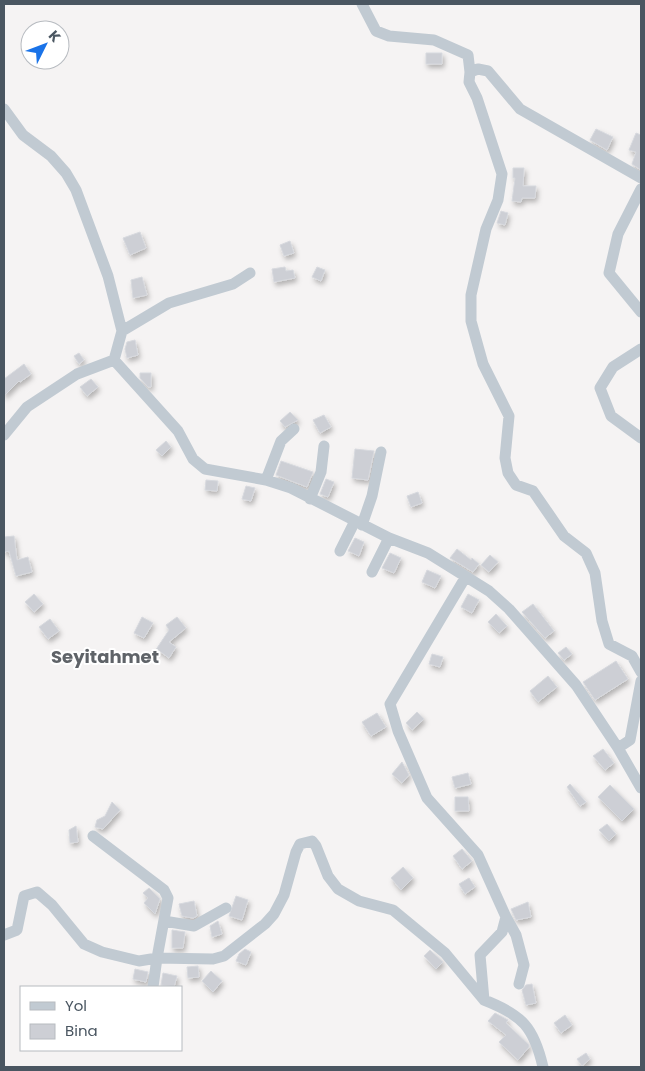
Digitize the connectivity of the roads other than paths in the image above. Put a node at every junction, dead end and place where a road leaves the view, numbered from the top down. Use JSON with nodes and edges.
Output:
{"nodes":[{"id":1,"x":362,"y":4,"type":"edge"},
{"id":2,"x":470,"y":72,"type":"junction"},
{"id":3,"x":4,"y":109,"type":"edge"},
{"id":4,"x":641,"y":178,"type":"edge"},
{"id":5,"x":641,"y":189,"type":"edge"},
{"id":6,"x":250,"y":273,"type":"dead end"},
{"id":7,"x":641,"y":312,"type":"edge"},
{"id":8,"x":122,"y":331,"type":"junction"},
{"id":9,"x":641,"y":349,"type":"edge"},
{"id":10,"x":114,"y":360,"type":"junction"},
{"id":11,"x":294,"y":428,"type":"dead end"},
{"id":12,"x":4,"y":435,"type":"edge"},
{"id":13,"x":641,"y":438,"type":"edge"},
{"id":14,"x":324,"y":446,"type":"dead end"},
{"id":15,"x":381,"y":452,"type":"dead end"},
{"id":16,"x":266,"y":480,"type":"junction"},
{"id":17,"x":310,"y":499,"type":"junction"},
{"id":18,"x":359,"y":523,"type":"junction"},
{"id":19,"x":389,"y":538,"type":"junction"},
{"id":20,"x":340,"y":551,"type":"dead end"},
{"id":21,"x":372,"y":572,"type":"dead end"},
{"id":22,"x":465,"y":578,"type":"junction"},
{"id":23,"x":641,"y":672,"type":"edge"},
{"id":24,"x":641,"y":681,"type":"edge"},
{"id":25,"x":618,"y":748,"type":"junction"},
{"id":26,"x":641,"y":788,"type":"edge"},
{"id":27,"x":94,"y":836,"type":"dead end"},
{"id":28,"x":226,"y":908,"type":"dead end"},
{"id":29,"x":506,"y":917,"type":"junction"},
{"id":30,"x":164,"y":921,"type":"junction"},
{"id":31,"x":4,"y":935,"type":"edge"},
{"id":32,"x":157,"y":958,"type":"junction"},
{"id":33,"x":519,"y":984,"type":"dead end"},
{"id":34,"x":153,"y":986,"type":"edge"},
{"id":35,"x":484,"y":1000,"type":"junction"},
{"id":36,"x":543,"y":1067,"type":"edge"}],
"edges":[{"from":1,"to":2,"type":"street"},
{"from":2,"to":4,"type":"street"},
{"from":2,"to":23,"type":"street"},
{"from":3,"to":8,"type":"street"},
{"from":5,"to":7,"type":"street"},
{"from":6,"to":8,"type":"street"},
{"from":8,"to":10,"type":"street"},
{"from":9,"to":13,"type":"street"},
{"from":10,"to":12,"type":"street"},
{"from":10,"to":16,"type":"street"},
{"from":11,"to":16,"type":"street"},
{"from":14,"to":17,"type":"street"},
{"from":15,"to":18,"type":"street"},
{"from":16,"to":17,"type":"street"},
{"from":17,"to":18,"type":"street"},
{"from":18,"to":19,"type":"street"},
{"from":18,"to":20,"type":"street"},
{"from":19,"to":21,"type":"street"},
{"from":19,"to":22,"type":"street"},
{"from":22,"to":25,"type":"street"},
{"from":22,"to":29,"type":"street"},
{"from":24,"to":25,"type":"street"},
{"from":25,"to":26,"type":"street"},
{"from":27,"to":30,"type":"street"},
{"from":28,"to":30,"type":"street"},
{"from":29,"to":33,"type":"street"},
{"from":29,"to":35,"type":"street"},
{"from":30,"to":32,"type":"street"},
{"from":31,"to":32,"type":"street"},
{"from":32,"to":34,"type":"street"},
{"from":32,"to":35,"type":"street"},
{"from":35,"to":36,"type":"street"}]}
